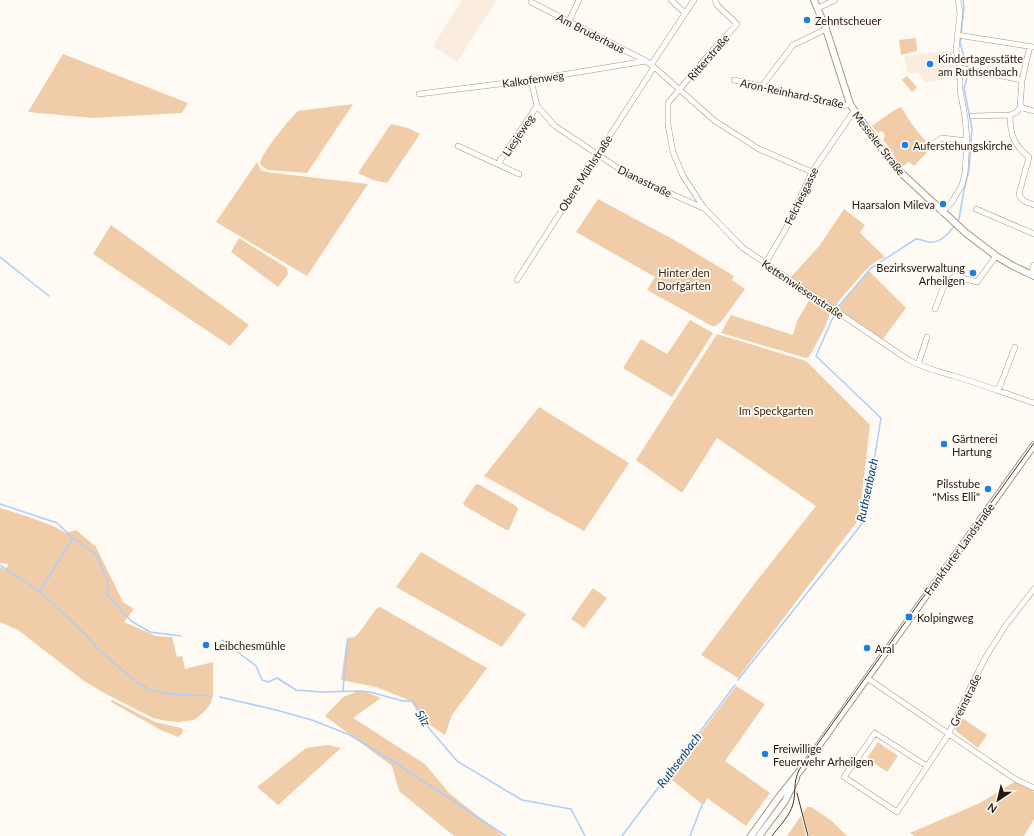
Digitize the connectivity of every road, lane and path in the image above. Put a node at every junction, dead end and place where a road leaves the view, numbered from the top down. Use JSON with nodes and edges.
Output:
{"nodes":[{"id":1,"x":579,"y":0,"type":"edge"},
{"id":2,"x":671,"y":0,"type":"edge"},
{"id":3,"x":694,"y":0,"type":"edge"},
{"id":4,"x":715,"y":0,"type":"edge"},
{"id":5,"x":814,"y":0,"type":"edge"},
{"id":6,"x":835,"y":0,"type":"edge"},
{"id":7,"x":958,"y":0,"type":"edge"},
{"id":8,"x":531,"y":2,"type":"dead end"},
{"id":9,"x":818,"y":8,"type":"junction"},
{"id":10,"x":685,"y":13,"type":"junction"},
{"id":11,"x":569,"y":21,"type":"junction"},
{"id":12,"x":826,"y":29,"type":"junction"},
{"id":13,"x":960,"y":35,"type":"junction"},
{"id":14,"x":1032,"y":46,"type":"edge"},
{"id":15,"x":646,"y":61,"type":"junction"},
{"id":16,"x":653,"y":66,"type":"junction"},
{"id":17,"x":960,"y":68,"type":"junction"},
{"id":18,"x":531,"y":80,"type":"junction"},
{"id":19,"x":734,"y":80,"type":"dead end"},
{"id":20,"x":1022,"y":80,"type":"junction"},
{"id":21,"x":762,"y":86,"type":"junction"},
{"id":22,"x":680,"y":90,"type":"junction"},
{"id":23,"x":419,"y":94,"type":"dead end"},
{"id":24,"x":850,"y":104,"type":"junction"},
{"id":25,"x":537,"y":106,"type":"junction"},
{"id":26,"x":1020,"y":107,"type":"junction"},
{"id":27,"x":854,"y":111,"type":"junction"},
{"id":28,"x":1034,"y":111,"type":"edge"},
{"id":29,"x":1010,"y":115,"type":"junction"},
{"id":30,"x":972,"y":116,"type":"dead end"},
{"id":31,"x":967,"y":141,"type":"junction"},
{"id":32,"x":458,"y":146,"type":"dead end"},
{"id":33,"x":929,"y":146,"type":"dead end"},
{"id":34,"x":597,"y":155,"type":"junction"},
{"id":35,"x":1031,"y":157,"type":"edge"},
{"id":36,"x":498,"y":164,"type":"junction"},
{"id":37,"x":812,"y":172,"type":"junction"},
{"id":38,"x":519,"y":174,"type":"dead end"},
{"id":39,"x":1034,"y":205,"type":"edge"},
{"id":40,"x":704,"y":208,"type":"junction"},
{"id":41,"x":976,"y":209,"type":"dead end"},
{"id":42,"x":942,"y":212,"type":"junction"},
{"id":43,"x":1034,"y":234,"type":"edge"},
{"id":44,"x":996,"y":256,"type":"junction"},
{"id":45,"x":765,"y":264,"type":"junction"},
{"id":46,"x":1034,"y":265,"type":"edge"},
{"id":47,"x":1032,"y":276,"type":"edge"},
{"id":48,"x":517,"y":280,"type":"dead end"},
{"id":49,"x":935,"y":309,"type":"dead end"},
{"id":50,"x":927,"y":337,"type":"dead end"},
{"id":51,"x":1015,"y":347,"type":"dead end"},
{"id":52,"x":918,"y":365,"type":"junction"},
{"id":53,"x":998,"y":391,"type":"junction"},
{"id":54,"x":1034,"y":403,"type":"edge"},
{"id":55,"x":1034,"y":444,"type":"edge"},
{"id":56,"x":1033,"y":592,"type":"edge"},
{"id":57,"x":867,"y":678,"type":"junction"},
{"id":58,"x":948,"y":735,"type":"junction"},
{"id":59,"x":926,"y":766,"type":"junction"},
{"id":60,"x":800,"y":771,"type":"junction"},
{"id":61,"x":1034,"y":788,"type":"edge"},
{"id":62,"x":751,"y":836,"type":"edge"},
{"id":63,"x":759,"y":836,"type":"edge"}],
"edges":[{"from":1,"to":11,"type":"street"},
{"from":2,"to":10,"type":"street"},
{"from":3,"to":10,"type":"street","name":"Obere Mühlstraße"},
{"from":4,"to":22,"type":"street","name":"Ritterstraße"},
{"from":5,"to":9,"type":"street","name":"Messeler Straße"},
{"from":6,"to":9,"type":"street"},
{"from":7,"to":13,"type":"street"},
{"from":8,"to":11,"type":"street","name":"Am Bruderhaus"},
{"from":9,"to":12,"type":"street","name":"Messeler Straße"},
{"from":10,"to":16,"type":"street","name":"Obere Mühlstraße"},
{"from":11,"to":15,"type":"street","name":"Am Bruderhaus"},
{"from":12,"to":21,"type":"street"},
{"from":12,"to":24,"type":"street","name":"Messeler Straße"},
{"from":13,"to":14,"type":"street"},
{"from":13,"to":17,"type":"street"},
{"from":14,"to":20,"type":"street"},
{"from":15,"to":16,"type":"street","name":"Am Bruderhaus"},
{"from":15,"to":18,"type":"street","name":"Kalkofenweg"},
{"from":16,"to":22,"type":"street","name":"Am Bruderhaus"},
{"from":16,"to":34,"type":"street","name":"Obere Mühlstraße"},
{"from":17,"to":20,"type":"street"},
{"from":17,"to":31,"type":"street"},
{"from":18,"to":23,"type":"street","name":"Kalkofenweg"},
{"from":18,"to":25,"type":"street","name":"Dianastraße"},
{"from":19,"to":21,"type":"street","name":"Aron-Reinhard-Straße"},
{"from":20,"to":26,"type":"street"},
{"from":21,"to":24,"type":"street","name":"Aron-Reinhard-Straße"},
{"from":22,"to":37,"type":"street","name":"Am Bruderhaus"},
{"from":22,"to":40,"type":"street","name":"Kettenwiesenstraße"},
{"from":24,"to":27,"type":"street","name":"Messeler Straße"},
{"from":25,"to":34,"type":"street","name":"Dianastraße"},
{"from":25,"to":36,"type":"street","name":"Liesjeweg"},
{"from":26,"to":28,"type":"street"},
{"from":26,"to":29,"type":"street"},
{"from":27,"to":37,"type":"street","name":"Felchesgasse"},
{"from":27,"to":42,"type":"street","name":"Messeler Straße"},
{"from":29,"to":30,"type":"street"},
{"from":29,"to":35,"type":"street"},
{"from":31,"to":33,"type":"street"},
{"from":31,"to":42,"type":"street"},
{"from":32,"to":36,"type":"street","name":"Liesjeweg"},
{"from":34,"to":40,"type":"street","name":"Dianastraße"},
{"from":34,"to":48,"type":"street","name":"Obere Mühlstraße"},
{"from":35,"to":39,"type":"street"},
{"from":36,"to":38,"type":"street","name":"Liesjeweg"},
{"from":37,"to":45,"type":"street","name":"Felchesgasse"},
{"from":40,"to":45,"type":"street","name":"Kettenwiesenstraße"},
{"from":41,"to":43,"type":"street"},
{"from":42,"to":44,"type":"street","name":"Messeler Straße"},
{"from":44,"to":47,"type":"street","name":"Messeler Straße"},
{"from":44,"to":49,"type":"street"},
{"from":45,"to":52,"type":"street","name":"Kettenwiesenstraße"},
{"from":46,"to":47,"type":"street"},
{"from":50,"to":52,"type":"street"},
{"from":51,"to":53,"type":"street"},
{"from":52,"to":53,"type":"street","name":"Kettenwiesenstraße"},
{"from":53,"to":54,"type":"street","name":"Kettenwiesenstraße"},
{"from":55,"to":57,"type":"street","name":"Frankfurter Landstraße"},
{"from":56,"to":58,"type":"street","name":"Greinstraße"},
{"from":57,"to":58,"type":"street"},
{"from":57,"to":60,"type":"street","name":"Frankfurter Landstraße"},
{"from":58,"to":59,"type":"street","name":"Greinstraße"},
{"from":58,"to":61,"type":"street"},
{"from":59,"to":59,"type":"street","name":"Greinstraße"},
{"from":60,"to":62,"type":"street","name":"Frankfurter Landstraße"},
{"from":60,"to":63,"type":"street","name":"Frankfurter Landstraße"}]}
